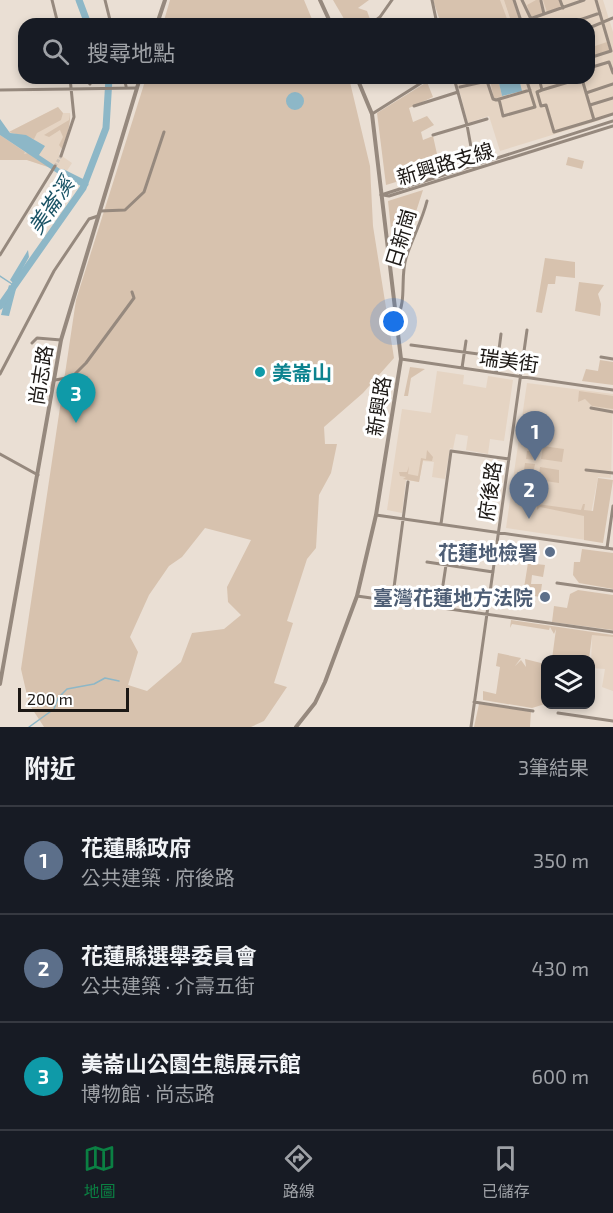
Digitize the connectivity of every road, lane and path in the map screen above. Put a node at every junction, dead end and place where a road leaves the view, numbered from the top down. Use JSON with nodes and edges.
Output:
{"nodes":[{"id":1,"x":52,"y":0,"type":"edge"},
{"id":2,"x":105,"y":0,"type":"edge"},
{"id":3,"x":165,"y":0,"type":"edge"},
{"id":4,"x":320,"y":0,"type":"edge"},
{"id":5,"x":392,"y":0,"type":"edge"},
{"id":6,"x":432,"y":0,"type":"edge"},
{"id":7,"x":514,"y":0,"type":"edge"},
{"id":8,"x":522,"y":0,"type":"edge"},
{"id":9,"x":560,"y":0,"type":"edge"},
{"id":10,"x":571,"y":0,"type":"edge"},
{"id":11,"x":584,"y":0,"type":"edge"},
{"id":12,"x":596,"y":0,"type":"edge"},
{"id":13,"x":541,"y":1,"type":"edge"},
{"id":14,"x":573,"y":5,"type":"junction"},
{"id":15,"x":563,"y":8,"type":"junction"},
{"id":16,"x":600,"y":13,"type":"junction"},
{"id":17,"x":544,"y":14,"type":"junction"},
{"id":18,"x":56,"y":18,"type":"edge"},
{"id":19,"x":110,"y":18,"type":"edge"},
{"id":20,"x":159,"y":18,"type":"edge"},
{"id":21,"x":328,"y":18,"type":"edge"},
{"id":22,"x":379,"y":18,"type":"edge"},
{"id":23,"x":436,"y":18,"type":"edge"},
{"id":24,"x":520,"y":18,"type":"edge"},
{"id":25,"x":531,"y":18,"type":"edge"},
{"id":26,"x":534,"y":18,"type":"edge"},
{"id":27,"x":585,"y":18,"type":"edge"},
{"id":28,"x":613,"y":18,"type":"edge"},
{"id":29,"x":603,"y":23,"type":"junction"},
{"id":30,"x":595,"y":26,"type":"edge"},
{"id":31,"x":595,"y":56,"type":"edge"},
{"id":32,"x":595,"y":66,"type":"edge"},
{"id":33,"x":613,"y":73,"type":"edge"},
{"id":34,"x":72,"y":84,"type":"edge"},
{"id":35,"x":138,"y":84,"type":"edge"},
{"id":36,"x":360,"y":84,"type":"edge"},
{"id":37,"x":420,"y":84,"type":"edge"},
{"id":38,"x":457,"y":84,"type":"edge"},
{"id":39,"x":472,"y":84,"type":"edge"},
{"id":40,"x":488,"y":84,"type":"edge"},
{"id":41,"x":528,"y":84,"type":"edge"},
{"id":42,"x":541,"y":84,"type":"edge"},
{"id":43,"x":562,"y":84,"type":"edge"},
{"id":44,"x":584,"y":84,"type":"edge"},
{"id":45,"x":613,"y":84,"type":"edge"},
{"id":46,"x":126,"y":86,"type":"joint"},
{"id":47,"x":74,"y":88,"type":"junction"},
{"id":48,"x":137,"y":88,"type":"junction"},
{"id":49,"x":459,"y":89,"type":"junction"},
{"id":50,"x":0,"y":90,"type":"edge"},
{"id":51,"x":530,"y":90,"type":"junction"},
{"id":52,"x":543,"y":90,"type":"junction"},
{"id":53,"x":586,"y":93,"type":"junction"},
{"id":54,"x":613,"y":98,"type":"edge"},
{"id":55,"x":499,"y":99,"type":"junction"},
{"id":56,"x":590,"y":105,"type":"junction"},
{"id":57,"x":414,"y":106,"type":"dead end"},
{"id":58,"x":372,"y":114,"type":"junction"},
{"id":59,"x":613,"y":114,"type":"edge"},
{"id":60,"x":487,"y":119,"type":"dead end"},
{"id":61,"x":594,"y":120,"type":"junction"},
{"id":62,"x":613,"y":121,"type":"edge"},
{"id":63,"x":467,"y":125,"type":"junction"},
{"id":64,"x":613,"y":126,"type":"edge"},
{"id":65,"x":164,"y":132,"type":"dead end"},
{"id":66,"x":433,"y":135,"type":"dead end"},
{"id":67,"x":61,"y":156,"type":"tunnel mouth"},
{"id":68,"x":473,"y":164,"type":"junction"},
{"id":69,"x":55,"y":166,"type":"tunnel mouth"},
{"id":70,"x":475,"y":169,"type":"junction"},
{"id":71,"x":381,"y":195,"type":"junction"},
{"id":72,"x":427,"y":201,"type":"dead end"},
{"id":73,"x":99,"y":213,"type":"junction"},
{"id":74,"x":0,"y":255,"type":"edge"},
{"id":75,"x":132,"y":292,"type":"dead end"},
{"id":76,"x":396,"y":319,"type":"junction"},
{"id":77,"x":527,"y":330,"type":"dead end"},
{"id":78,"x":501,"y":334,"type":"dead end"},
{"id":79,"x":60,"y":340,"type":"junction"},
{"id":80,"x":466,"y":341,"type":"dead end"},
{"id":81,"x":32,"y":343,"type":"dead end"},
{"id":82,"x":411,"y":345,"type":"dead end"},
{"id":83,"x":464,"y":352,"type":"junction"},
{"id":84,"x":498,"y":356,"type":"junction"},
{"id":85,"x":601,"y":357,"type":"dead end"},
{"id":86,"x":401,"y":359,"type":"junction"},
{"id":87,"x":613,"y":359,"type":"edge"},
{"id":88,"x":523,"y":360,"type":"junction"},
{"id":89,"x":462,"y":368,"type":"junction"},
{"id":90,"x":496,"y":373,"type":"junction"},
{"id":91,"x":0,"y":374,"type":"edge"},
{"id":92,"x":521,"y":377,"type":"junction"},
{"id":93,"x":55,"y":380,"type":"junction"},
{"id":94,"x":613,"y":390,"type":"edge"},
{"id":95,"x":591,"y":408,"type":"dead end"},
{"id":96,"x":613,"y":412,"type":"edge"},
{"id":97,"x":0,"y":454,"type":"edge"},
{"id":98,"x":509,"y":459,"type":"junction"},
{"id":99,"x":586,"y":470,"type":"dead end"},
{"id":100,"x":613,"y":473,"type":"edge"},
{"id":101,"x":38,"y":475,"type":"junction"},
{"id":102,"x":408,"y":482,"type":"dead end"},
{"id":103,"x":613,"y":506,"type":"edge"},
{"id":104,"x":376,"y":515,"type":"junction"},
{"id":105,"x":403,"y":519,"type":"junction"},
{"id":106,"x":441,"y":524,"type":"junction"},
{"id":107,"x":499,"y":532,"type":"junction"},
{"id":108,"x":607,"y":548,"type":"junction"},
{"id":109,"x":613,"y":549,"type":"edge"},
{"id":110,"x":427,"y":562,"type":"dead end"},
{"id":111,"x":446,"y":565,"type":"junction"},
{"id":112,"x":493,"y":572,"type":"junction"},
{"id":113,"x":557,"y":583,"type":"dead end"},
{"id":114,"x":613,"y":591,"type":"edge"},
{"id":115,"x":393,"y":595,"type":"dead end"},
{"id":116,"x":357,"y":596,"type":"junction"},
{"id":117,"x":441,"y":598,"type":"dead end"},
{"id":118,"x":487,"y":614,"type":"junction"},
{"id":119,"x":613,"y":632,"type":"edge"},
{"id":120,"x":0,"y":684,"type":"edge"},
{"id":121,"x":474,"y":702,"type":"junction"},
{"id":122,"x":533,"y":711,"type":"dead end"},
{"id":123,"x":558,"y":713,"type":"dead end"},
{"id":124,"x":613,"y":721,"type":"edge"},
{"id":125,"x":297,"y":727,"type":"edge"},
{"id":126,"x":471,"y":727,"type":"edge"}],
"edges":[{"from":1,"to":18,"type":"street"},
{"from":2,"to":19,"type":"street"},
{"from":3,"to":20,"type":"street"},
{"from":4,"to":21,"type":"street"},
{"from":5,"to":22,"type":"street"},
{"from":6,"to":23,"type":"street"},
{"from":7,"to":24,"type":"street"},
{"from":8,"to":25,"type":"street"},
{"from":9,"to":15,"type":"street"},
{"from":10,"to":14,"type":"street"},
{"from":11,"to":14,"type":"street"},
{"from":12,"to":16,"type":"street"},
{"from":13,"to":17,"type":"street"},
{"from":14,"to":15,"type":"street"},
{"from":15,"to":17,"type":"street"},
{"from":16,"to":27,"type":"street"},
{"from":16,"to":29,"type":"street"},
{"from":17,"to":26,"type":"street"},
{"from":28,"to":29,"type":"street"},
{"from":29,"to":30,"type":"street"},
{"from":29,"to":31,"type":"street"},
{"from":32,"to":33,"type":"street"},
{"from":34,"to":47,"type":"street"},
{"from":35,"to":48,"type":"street","name":"尚志路"},
{"from":36,"to":58,"type":"street","name":"新興路"},
{"from":37,"to":58,"type":"street"},
{"from":38,"to":49,"type":"street"},
{"from":39,"to":49,"type":"street"},
{"from":40,"to":55,"type":"street"},
{"from":41,"to":51,"type":"street"},
{"from":42,"to":52,"type":"street"},
{"from":43,"to":52,"type":"street"},
{"from":44,"to":53,"type":"street"},
{"from":45,"to":53,"type":"street"},
{"from":46,"to":47,"type":"street"},
{"from":46,"to":48,"type":"street"},
{"from":47,"to":50,"type":"street"},
{"from":47,"to":67,"type":"street"},
{"from":48,"to":73,"type":"street","name":"尚志路"},
{"from":49,"to":57,"type":"street"},
{"from":49,"to":63,"type":"street"},
{"from":51,"to":55,"type":"street"},
{"from":51,"to":55,"type":"street"},
{"from":52,"to":61,"type":"street"},
{"from":53,"to":56,"type":"street"},
{"from":54,"to":56,"type":"street"},
{"from":56,"to":61,"type":"street"},
{"from":58,"to":71,"type":"street","name":"新興路"},
{"from":59,"to":61,"type":"street"},
{"from":60,"to":63,"type":"street"},
{"from":62,"to":68,"type":"street","name":"新興路支線"},
{"from":63,"to":66,"type":"street"},
{"from":63,"to":68,"type":"street"},
{"from":64,"to":70,"type":"street","name":"新興路支線"},
{"from":65,"to":73,"type":"street"},
{"from":68,"to":70,"type":"street"},
{"from":68,"to":71,"type":"street","name":"新興路支線"},
{"from":69,"to":74,"type":"street"},
{"from":70,"to":71,"type":"street","name":"新興路支線"},
{"from":71,"to":76,"type":"street","name":"新興路"},
{"from":72,"to":76,"type":"street","name":"日新崗"},
{"from":73,"to":79,"type":"street","name":"尚志路"},
{"from":73,"to":91,"type":"street"},
{"from":75,"to":93,"type":"street"},
{"from":76,"to":86,"type":"street","name":"新興路"},
{"from":77,"to":88,"type":"street","name":"府後路"},
{"from":78,"to":84,"type":"street"},
{"from":79,"to":81,"type":"street"},
{"from":79,"to":93,"type":"street","name":"尚志路"},
{"from":80,"to":83,"type":"street"},
{"from":82,"to":83,"type":"street"},
{"from":83,"to":84,"type":"street"},
{"from":83,"to":89,"type":"street"},
{"from":84,"to":88,"type":"street"},
{"from":84,"to":90,"type":"street"},
{"from":85,"to":87,"type":"street"},
{"from":86,"to":89,"type":"street","name":"瑞美街"},
{"from":86,"to":104,"type":"street","name":"新興路"},
{"from":88,"to":92,"type":"street","name":"府後路"},
{"from":89,"to":90,"type":"street","name":"瑞美街"},
{"from":90,"to":92,"type":"street","name":"瑞美街"},
{"from":92,"to":94,"type":"street","name":"瑞美街"},
{"from":92,"to":98,"type":"street","name":"府後路"},
{"from":93,"to":101,"type":"street","name":"尚志路"},
{"from":95,"to":96,"type":"street"},
{"from":97,"to":101,"type":"street"},
{"from":98,"to":106,"type":"street"},
{"from":98,"to":107,"type":"street","name":"府後路"},
{"from":99,"to":100,"type":"street"},
{"from":101,"to":120,"type":"street","name":"尚志路"},
{"from":102,"to":105,"type":"street"},
{"from":103,"to":108,"type":"street"},
{"from":104,"to":105,"type":"street"},
{"from":104,"to":116,"type":"street","name":"新興路"},
{"from":105,"to":106,"type":"street"},
{"from":105,"to":115,"type":"street"},
{"from":106,"to":107,"type":"street"},
{"from":107,"to":108,"type":"street"},
{"from":107,"to":112,"type":"street","name":"府後路"},
{"from":108,"to":109,"type":"street"},
{"from":110,"to":111,"type":"street"},
{"from":111,"to":112,"type":"street"},
{"from":111,"to":117,"type":"street"},
{"from":112,"to":118,"type":"street","name":"府後路"},
{"from":113,"to":114,"type":"street"},
{"from":116,"to":118,"type":"street"},
{"from":116,"to":125,"type":"street","name":"新興路"},
{"from":118,"to":119,"type":"street"},
{"from":118,"to":121,"type":"street","name":"府後路"},
{"from":121,"to":122,"type":"street"},
{"from":121,"to":126,"type":"street","name":"府後路"},
{"from":123,"to":124,"type":"street"}]}
